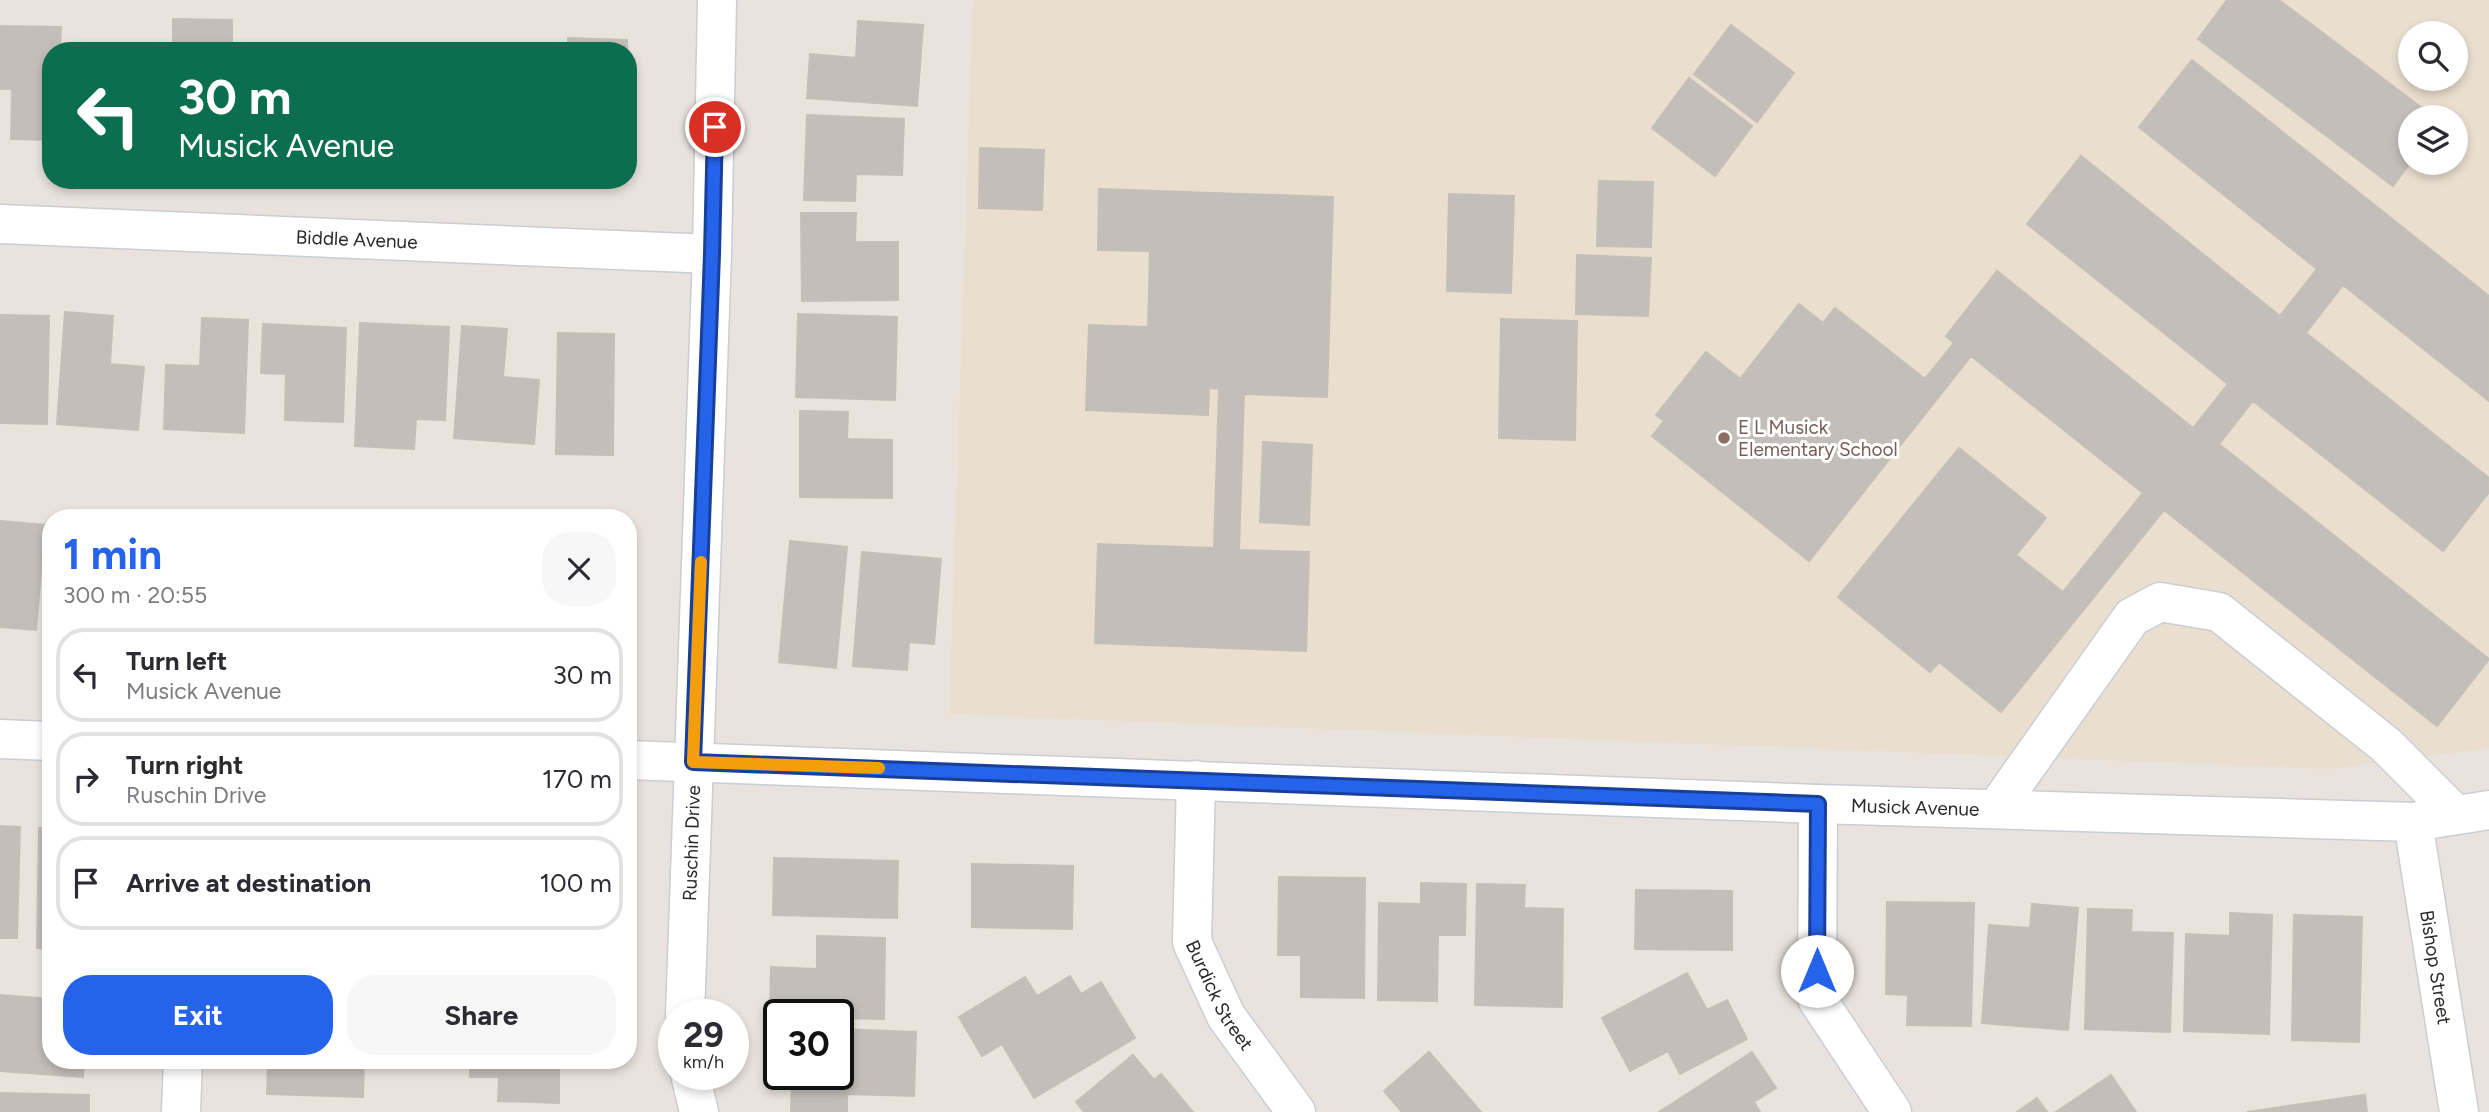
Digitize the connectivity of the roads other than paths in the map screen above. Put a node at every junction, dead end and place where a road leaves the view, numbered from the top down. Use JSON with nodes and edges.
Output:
{"nodes":[{"id":1,"x":717,"y":0,"type":"edge"},
{"id":2,"x":0,"y":224,"type":"edge"},
{"id":3,"x":712,"y":254,"type":"junction"},
{"id":4,"x":0,"y":739,"type":"edge"},
{"id":5,"x":42,"y":741,"type":"edge"},
{"id":6,"x":637,"y":760,"type":"edge"},
{"id":7,"x":693,"y":762,"type":"junction"},
{"id":8,"x":1196,"y":780,"type":"junction"},
{"id":9,"x":1818,"y":804,"type":"junction"},
{"id":10,"x":1996,"y":809,"type":"junction"},
{"id":11,"x":2472,"y":812,"type":"edge"},
{"id":12,"x":2413,"y":822,"type":"junction"},
{"id":13,"x":686,"y":999,"type":"edge"},
{"id":14,"x":183,"y":1069,"type":"edge"},
{"id":15,"x":694,"y":1090,"type":"edge"},
{"id":16,"x":181,"y":1112,"type":"edge"},
{"id":17,"x":699,"y":1112,"type":"edge"},
{"id":18,"x":1296,"y":1112,"type":"edge"},
{"id":19,"x":1892,"y":1112,"type":"edge"},
{"id":20,"x":2459,"y":1112,"type":"edge"}],
"edges":[{"from":1,"to":3,"type":"street","name":"Ruschin Drive"},
{"from":2,"to":3,"type":"street","name":"Biddle Avenue"},
{"from":3,"to":7,"type":"street","name":"Ruschin Drive"},
{"from":4,"to":5,"type":"street"},
{"from":6,"to":7,"type":"street","name":"Musick Avenue"},
{"from":7,"to":8,"type":"street","name":"Musick Avenue"},
{"from":7,"to":13,"type":"street","name":"Ruschin Drive"},
{"from":8,"to":9,"type":"street","name":"Musick Avenue"},
{"from":8,"to":18,"type":"street","name":"Burdick Street"},
{"from":9,"to":10,"type":"street","name":"Musick Avenue"},
{"from":9,"to":19,"type":"street"},
{"from":10,"to":11,"type":"street"},
{"from":10,"to":12,"type":"street","name":"Musick Avenue"},
{"from":11,"to":12,"type":"street","name":"Musick Avenue"},
{"from":12,"to":20,"type":"street","name":"Bishop Street"},
{"from":14,"to":16,"type":"street"},
{"from":15,"to":17,"type":"street"}]}
